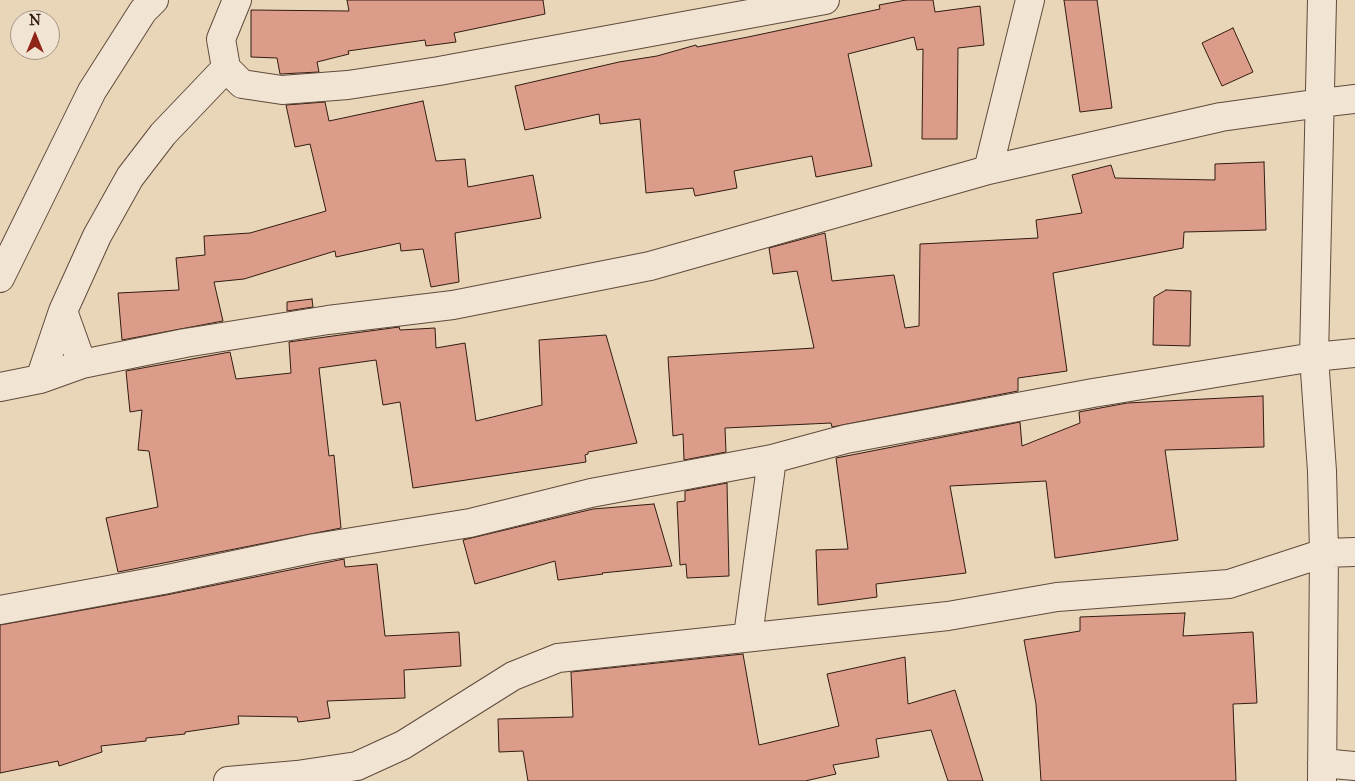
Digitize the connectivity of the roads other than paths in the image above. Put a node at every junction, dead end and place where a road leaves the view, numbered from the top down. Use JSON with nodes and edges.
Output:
{"nodes":[{"id":1,"x":154,"y":0,"type":"edge"},
{"id":2,"x":237,"y":0,"type":"edge"},
{"id":3,"x":825,"y":0,"type":"edge"},
{"id":4,"x":1030,"y":0,"type":"edge"},
{"id":5,"x":1322,"y":0,"type":"edge"},
{"id":6,"x":226,"y":68,"type":"junction"},
{"id":7,"x":1355,"y":99,"type":"edge"},
{"id":8,"x":1321,"y":102,"type":"junction"},
{"id":9,"x":988,"y":170,"type":"junction"},
{"id":10,"x":0,"y":278,"type":"edge"},
{"id":11,"x":62,"y":311,"type":"junction"},
{"id":12,"x":1355,"y":353,"type":"edge"},
{"id":13,"x":1314,"y":357,"type":"junction"},
{"id":14,"x":82,"y":364,"type":"junction"},
{"id":15,"x":40,"y":379,"type":"junction"},
{"id":16,"x":0,"y":387,"type":"edge"},
{"id":17,"x":772,"y":459,"type":"junction"},
{"id":18,"x":1355,"y":552,"type":"edge"},
{"id":19,"x":1324,"y":553,"type":"junction"},
{"id":20,"x":0,"y":610,"type":"edge"},
{"id":21,"x":748,"y":636,"type":"junction"},
{"id":22,"x":1355,"y":766,"type":"edge"},
{"id":23,"x":1322,"y":772,"type":"edge"},
{"id":24,"x":228,"y":781,"type":"edge"}],
"edges":[{"from":1,"to":10,"type":"street"},
{"from":2,"to":6,"type":"street"},
{"from":3,"to":6,"type":"street"},
{"from":4,"to":9,"type":"street"},
{"from":5,"to":8,"type":"street"},
{"from":6,"to":11,"type":"street"},
{"from":7,"to":8,"type":"street"},
{"from":8,"to":9,"type":"street"},
{"from":8,"to":13,"type":"street"},
{"from":9,"to":14,"type":"street"},
{"from":11,"to":14,"type":"street"},
{"from":11,"to":15,"type":"street"},
{"from":12,"to":13,"type":"street"},
{"from":13,"to":17,"type":"street"},
{"from":13,"to":19,"type":"street"},
{"from":14,"to":15,"type":"street"},
{"from":15,"to":16,"type":"street"},
{"from":17,"to":20,"type":"street"},
{"from":17,"to":21,"type":"street"},
{"from":18,"to":19,"type":"street"},
{"from":19,"to":21,"type":"street"},
{"from":19,"to":23,"type":"street"},
{"from":21,"to":24,"type":"street"},
{"from":22,"to":23,"type":"street"}]}
